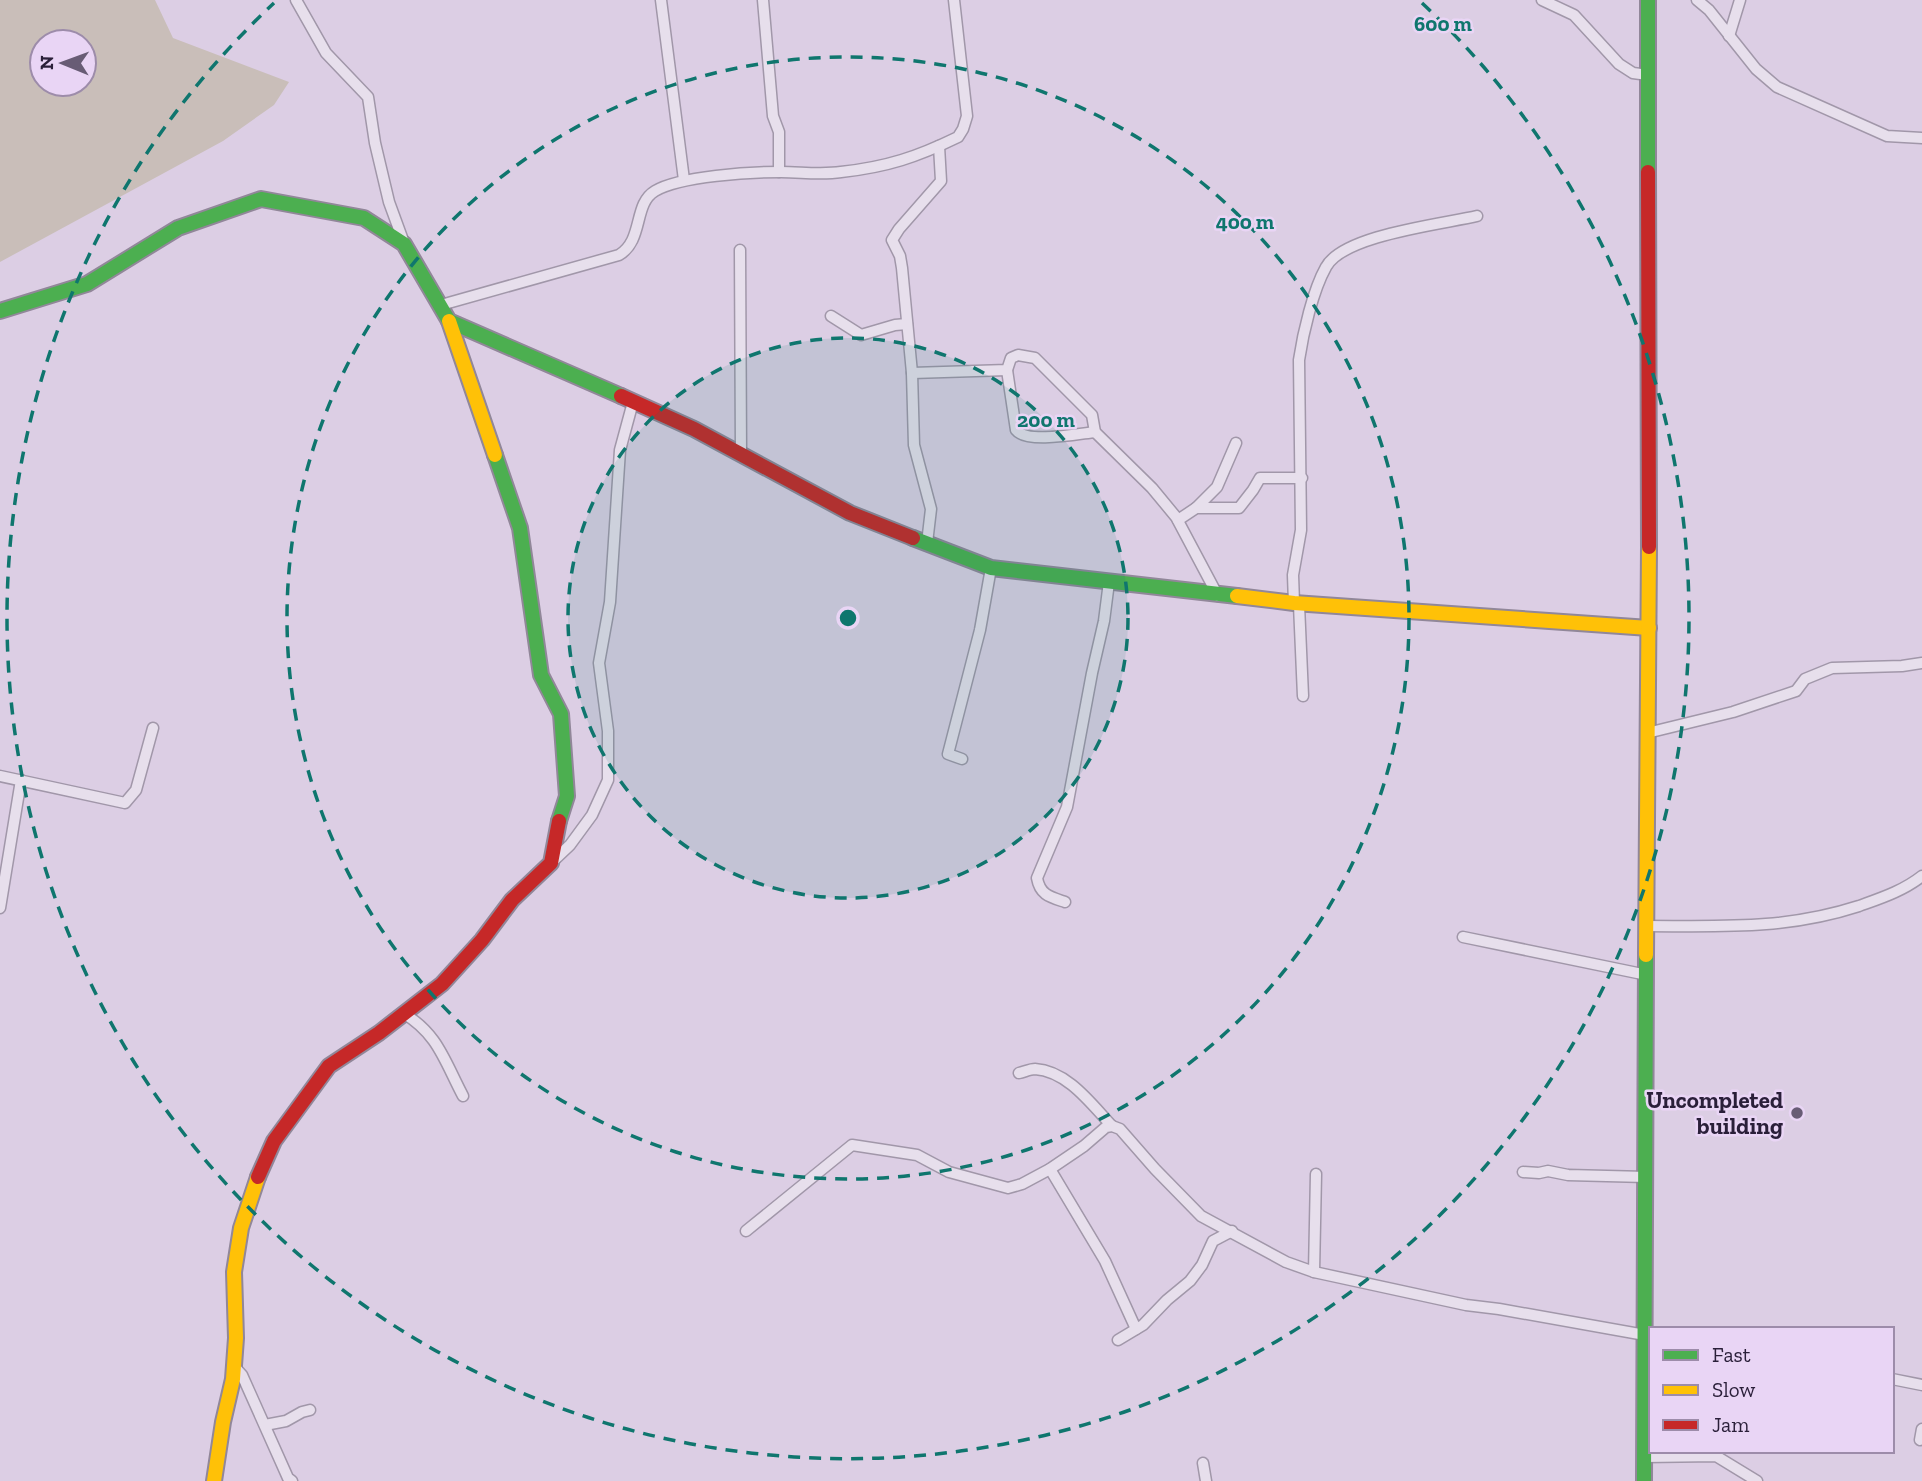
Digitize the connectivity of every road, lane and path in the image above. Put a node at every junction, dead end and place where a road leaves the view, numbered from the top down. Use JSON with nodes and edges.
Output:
{"nodes":[{"id":1,"x":296,"y":0,"type":"edge"},
{"id":2,"x":661,"y":0,"type":"edge"},
{"id":3,"x":763,"y":0,"type":"edge"},
{"id":4,"x":954,"y":0,"type":"edge"},
{"id":5,"x":1542,"y":0,"type":"edge"},
{"id":6,"x":1648,"y":0,"type":"edge"},
{"id":7,"x":1697,"y":0,"type":"edge"},
{"id":8,"x":1740,"y":0,"type":"edge"},
{"id":9,"x":1729,"y":36,"type":"junction"},
{"id":10,"x":1648,"y":75,"type":"junction"},
{"id":11,"x":1922,"y":138,"type":"edge"},
{"id":12,"x":939,"y":146,"type":"junction"},
{"id":13,"x":779,"y":172,"type":"junction"},
{"id":14,"x":684,"y":180,"type":"junction"},
{"id":15,"x":1478,"y":216,"type":"dead end"},
{"id":16,"x":404,"y":244,"type":"junction"},
{"id":17,"x":740,"y":250,"type":"dead end"},
{"id":18,"x":441,"y":305,"type":"junction"},
{"id":19,"x":0,"y":311,"type":"edge"},
{"id":20,"x":831,"y":316,"type":"dead end"},
{"id":21,"x":449,"y":321,"type":"junction"},
{"id":22,"x":907,"y":324,"type":"junction"},
{"id":23,"x":1007,"y":370,"type":"junction"},
{"id":24,"x":912,"y":373,"type":"junction"},
{"id":25,"x":633,"y":402,"type":"junction"},
{"id":26,"x":1095,"y":432,"type":"junction"},
{"id":27,"x":1236,"y":443,"type":"dead end"},
{"id":28,"x":741,"y":454,"type":"junction"},
{"id":29,"x":1301,"y":478,"type":"junction"},
{"id":30,"x":1196,"y":508,"type":"junction"},
{"id":31,"x":1178,"y":520,"type":"junction"},
{"id":32,"x":927,"y":543,"type":"junction"},
{"id":33,"x":991,"y":568,"type":"junction"},
{"id":34,"x":1109,"y":582,"type":"junction"},
{"id":35,"x":1218,"y":596,"type":"junction"},
{"id":36,"x":1298,"y":603,"type":"junction"},
{"id":37,"x":1649,"y":628,"type":"junction"},
{"id":38,"x":1922,"y":663,"type":"edge"},
{"id":39,"x":1303,"y":696,"type":"dead end"},
{"id":40,"x":153,"y":727,"type":"dead end"},
{"id":41,"x":1647,"y":733,"type":"junction"},
{"id":42,"x":962,"y":759,"type":"dead end"},
{"id":43,"x":0,"y":776,"type":"edge"},
{"id":44,"x":21,"y":780,"type":"junction"},
{"id":45,"x":551,"y":863,"type":"junction"},
{"id":46,"x":1922,"y":876,"type":"edge"},
{"id":47,"x":1065,"y":902,"type":"dead end"},
{"id":48,"x":0,"y":908,"type":"edge"},
{"id":49,"x":1645,"y":926,"type":"junction"},
{"id":50,"x":1463,"y":937,"type":"dead end"},
{"id":51,"x":1647,"y":975,"type":"junction"},
{"id":52,"x":403,"y":1013,"type":"junction"},
{"id":53,"x":1019,"y":1073,"type":"dead end"},
{"id":54,"x":463,"y":1096,"type":"dead end"},
{"id":55,"x":1112,"y":1126,"type":"junction"},
{"id":56,"x":1050,"y":1169,"type":"junction"},
{"id":57,"x":1523,"y":1172,"type":"dead end"},
{"id":58,"x":1316,"y":1174,"type":"dead end"},
{"id":59,"x":1646,"y":1177,"type":"junction"},
{"id":60,"x":746,"y":1231,"type":"dead end"},
{"id":61,"x":1232,"y":1231,"type":"junction"},
{"id":62,"x":1314,"y":1272,"type":"junction"},
{"id":63,"x":1136,"y":1329,"type":"junction"},
{"id":64,"x":1645,"y":1335,"type":"junction"},
{"id":65,"x":1118,"y":1340,"type":"dead end"},
{"id":66,"x":234,"y":1366,"type":"junction"},
{"id":67,"x":1648,"y":1370,"type":"edge"},
{"id":68,"x":1894,"y":1379,"type":"edge"},
{"id":69,"x":1922,"y":1385,"type":"edge"},
{"id":70,"x":310,"y":1410,"type":"dead end"},
{"id":71,"x":265,"y":1425,"type":"junction"},
{"id":72,"x":1922,"y":1429,"type":"edge"},
{"id":73,"x":1920,"y":1440,"type":"dead end"},
{"id":74,"x":1644,"y":1457,"type":"junction"},
{"id":75,"x":1203,"y":1463,"type":"dead end"},
{"id":76,"x":214,"y":1481,"type":"edge"},
{"id":77,"x":292,"y":1481,"type":"edge"},
{"id":78,"x":1206,"y":1481,"type":"edge"},
{"id":79,"x":1644,"y":1481,"type":"edge"},
{"id":80,"x":1757,"y":1481,"type":"edge"}],
"edges":[{"from":1,"to":16,"type":"street"},
{"from":2,"to":14,"type":"street"},
{"from":3,"to":13,"type":"street"},
{"from":4,"to":12,"type":"street"},
{"from":5,"to":10,"type":"street"},
{"from":6,"to":10,"type":"street"},
{"from":7,"to":9,"type":"street"},
{"from":8,"to":9,"type":"street"},
{"from":9,"to":11,"type":"street"},
{"from":10,"to":37,"type":"street"},
{"from":12,"to":13,"type":"street"},
{"from":12,"to":22,"type":"street"},
{"from":13,"to":14,"type":"street"},
{"from":14,"to":18,"type":"street"},
{"from":15,"to":29,"type":"street"},
{"from":16,"to":18,"type":"street"},
{"from":16,"to":19,"type":"street"},
{"from":17,"to":28,"type":"street"},
{"from":18,"to":21,"type":"street"},
{"from":20,"to":22,"type":"street"},
{"from":21,"to":25,"type":"street"},
{"from":21,"to":45,"type":"street"},
{"from":22,"to":24,"type":"street"},
{"from":23,"to":24,"type":"street"},
{"from":23,"to":26,"type":"street"},
{"from":23,"to":26,"type":"street"},
{"from":24,"to":32,"type":"street"},
{"from":25,"to":28,"type":"street"},
{"from":25,"to":45,"type":"street"},
{"from":26,"to":31,"type":"street"},
{"from":27,"to":30,"type":"street"},
{"from":28,"to":32,"type":"street"},
{"from":29,"to":30,"type":"street"},
{"from":29,"to":36,"type":"street"},
{"from":30,"to":31,"type":"street"},
{"from":31,"to":35,"type":"street"},
{"from":32,"to":33,"type":"street"},
{"from":33,"to":34,"type":"street"},
{"from":33,"to":42,"type":"street"},
{"from":34,"to":35,"type":"street"},
{"from":34,"to":47,"type":"street"},
{"from":35,"to":36,"type":"street"},
{"from":36,"to":37,"type":"street"},
{"from":36,"to":39,"type":"street"},
{"from":37,"to":41,"type":"street"},
{"from":38,"to":41,"type":"street"},
{"from":40,"to":44,"type":"street"},
{"from":41,"to":49,"type":"street"},
{"from":43,"to":44,"type":"street"},
{"from":44,"to":48,"type":"street"},
{"from":45,"to":52,"type":"street"},
{"from":46,"to":49,"type":"street"},
{"from":49,"to":51,"type":"street"},
{"from":50,"to":51,"type":"street"},
{"from":51,"to":59,"type":"street"},
{"from":52,"to":54,"type":"street"},
{"from":52,"to":66,"type":"street"},
{"from":53,"to":55,"type":"street"},
{"from":55,"to":56,"type":"street"},
{"from":55,"to":61,"type":"street"},
{"from":56,"to":60,"type":"street"},
{"from":56,"to":63,"type":"street"},
{"from":57,"to":59,"type":"street"},
{"from":58,"to":62,"type":"street"},
{"from":59,"to":64,"type":"street"},
{"from":61,"to":62,"type":"street"},
{"from":61,"to":63,"type":"street"},
{"from":62,"to":64,"type":"street"},
{"from":63,"to":65,"type":"street"},
{"from":64,"to":67,"type":"street"},
{"from":66,"to":71,"type":"street"},
{"from":66,"to":76,"type":"street"},
{"from":67,"to":74,"type":"street"},
{"from":68,"to":69,"type":"street"},
{"from":70,"to":71,"type":"street"},
{"from":71,"to":77,"type":"street"},
{"from":72,"to":73,"type":"street"},
{"from":74,"to":79,"type":"street"},
{"from":74,"to":80,"type":"street"},
{"from":75,"to":78,"type":"street"}]}
